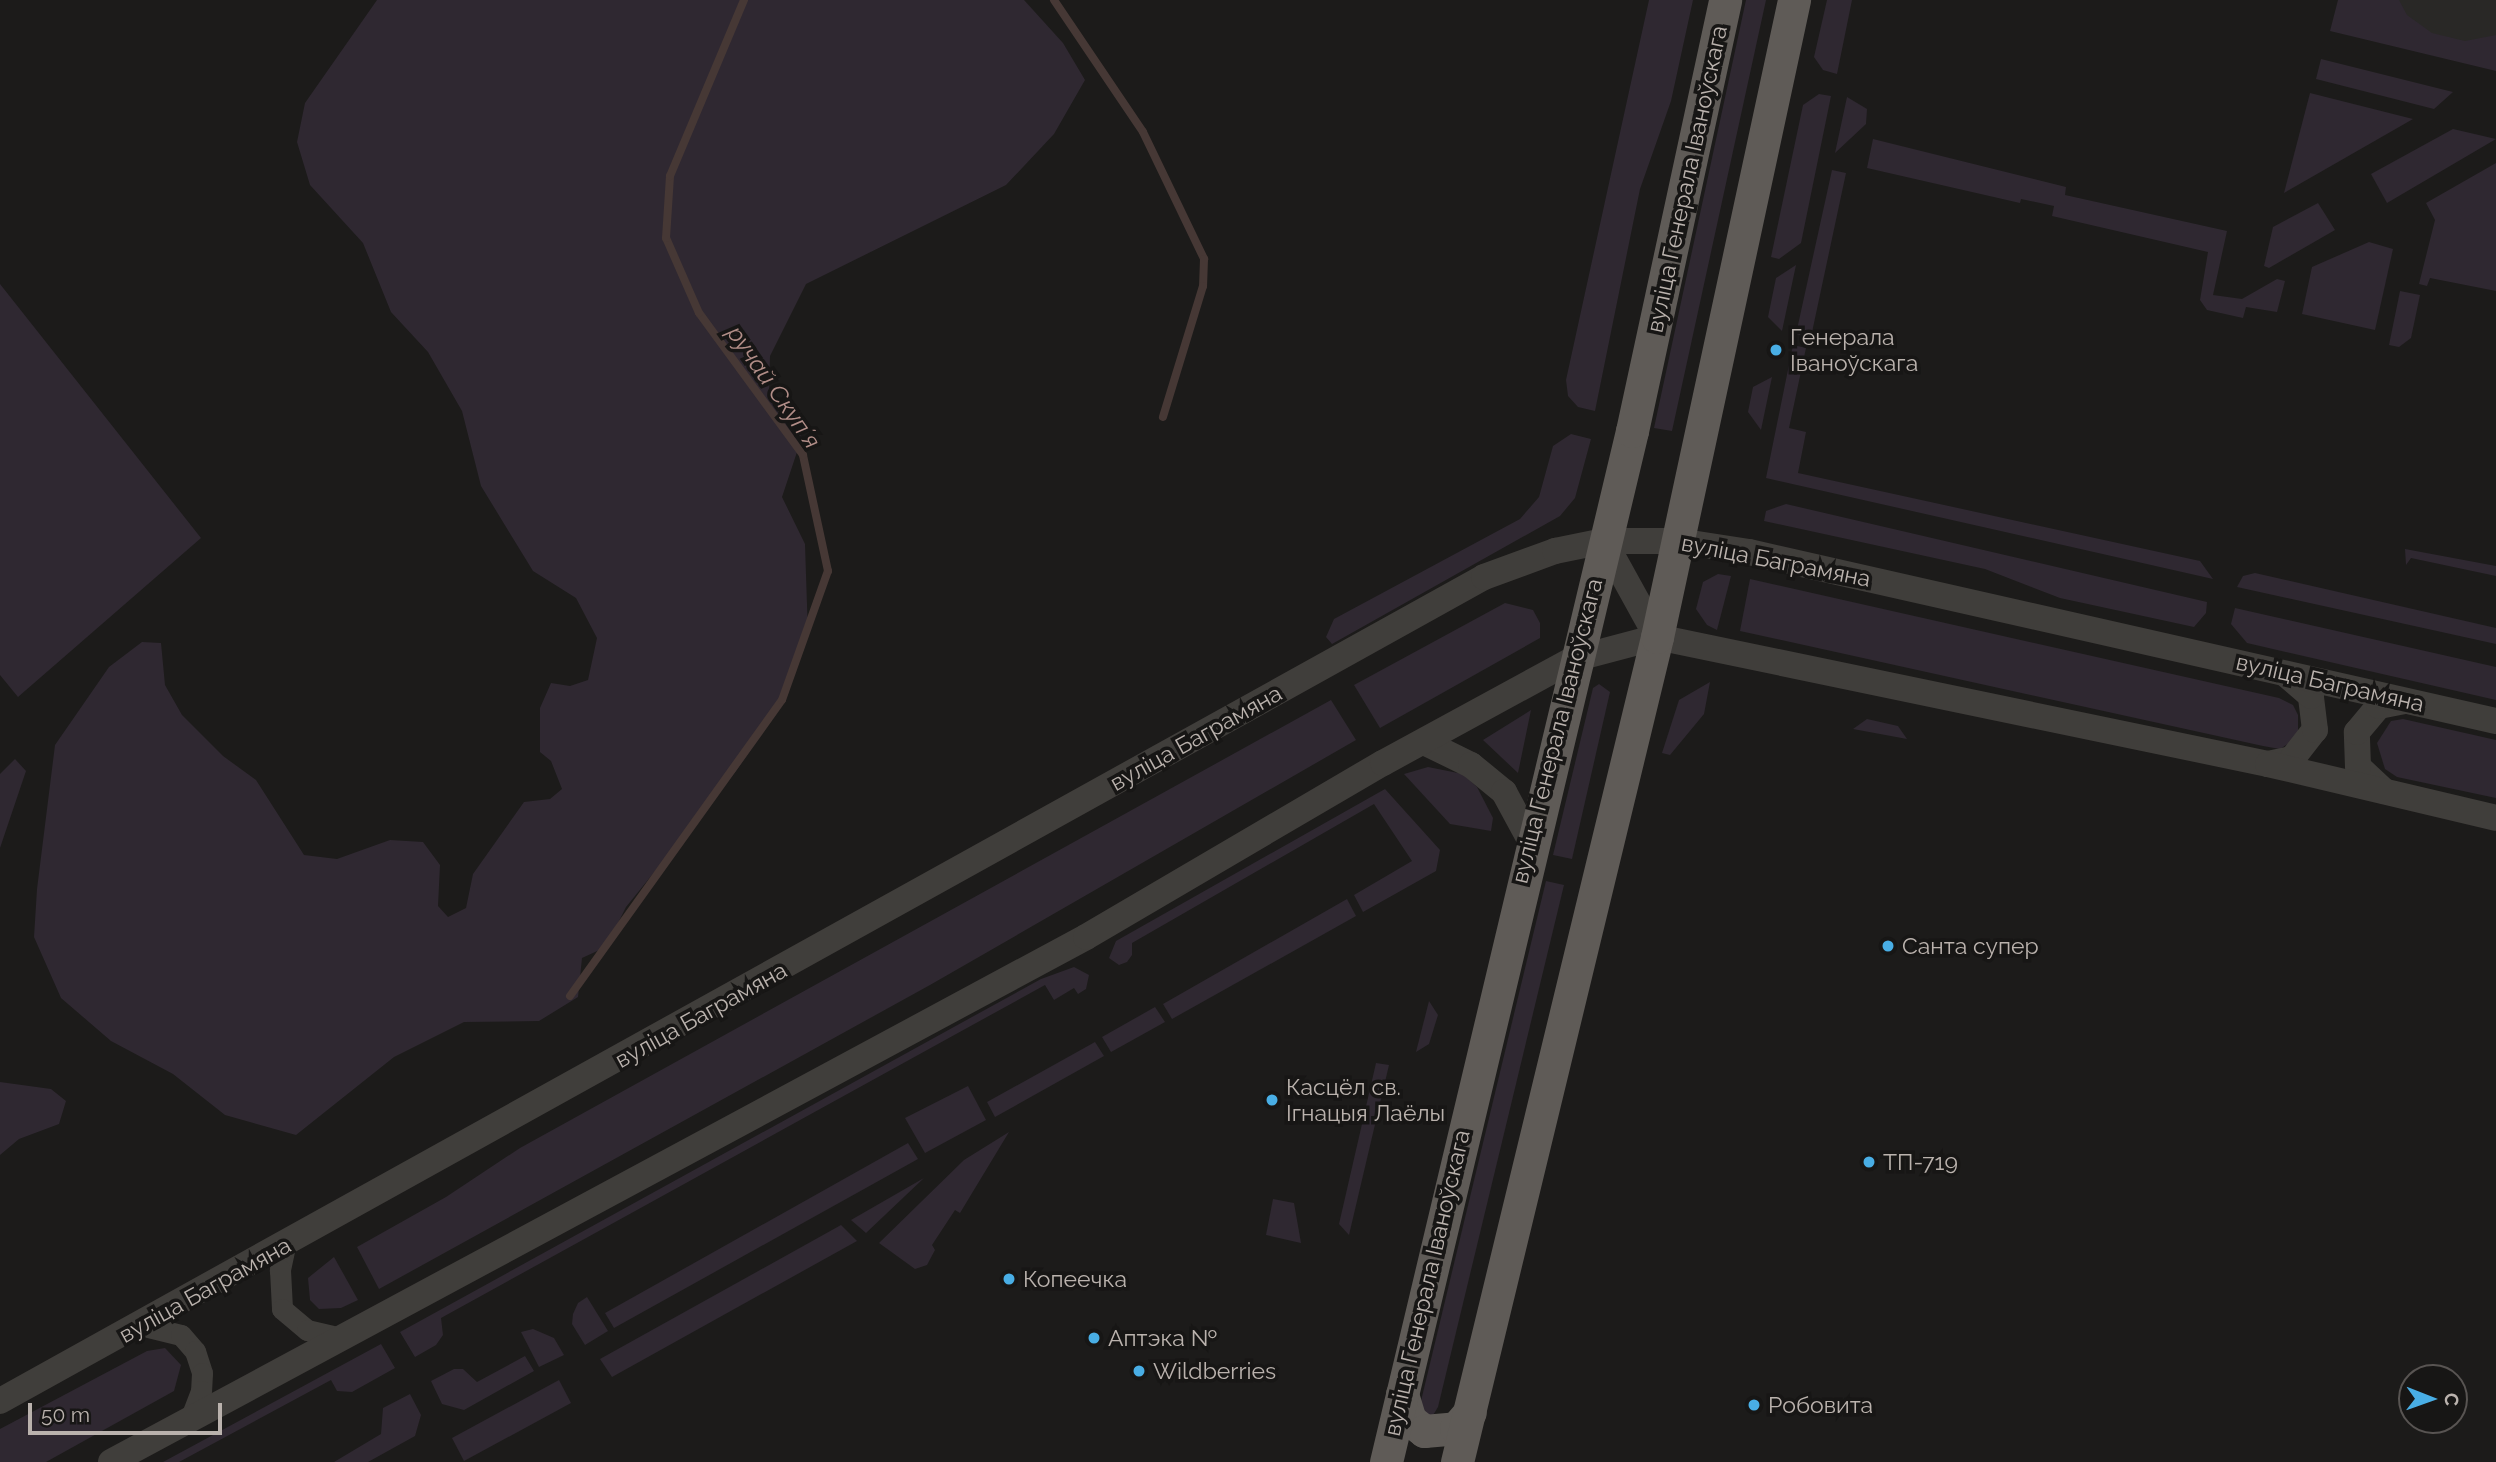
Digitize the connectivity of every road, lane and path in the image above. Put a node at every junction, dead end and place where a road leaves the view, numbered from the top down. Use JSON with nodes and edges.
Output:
{"nodes":[{"id":1,"x":1725,"y":0,"type":"edge"},
{"id":2,"x":1794,"y":0,"type":"edge"},
{"id":3,"x":1604,"y":541,"type":"junction"},
{"id":4,"x":1678,"y":541,"type":"junction"},
{"id":5,"x":1657,"y":637,"type":"junction"},
{"id":6,"x":1574,"y":659,"type":"junction"},
{"id":7,"x":2286,"y":674,"type":"junction"},
{"id":8,"x":2413,"y":702,"type":"junction"},
{"id":9,"x":2496,"y":721,"type":"edge"},
{"id":10,"x":1424,"y":742,"type":"junction"},
{"id":11,"x":2267,"y":764,"type":"junction"},
{"id":12,"x":2396,"y":795,"type":"junction"},
{"id":13,"x":2496,"y":818,"type":"edge"},
{"id":14,"x":1531,"y":840,"type":"junction"},
{"id":15,"x":285,"y":1246,"type":"junction"},
{"id":16,"x":140,"y":1325,"type":"junction"},
{"id":17,"x":338,"y":1337,"type":"junction"},
{"id":18,"x":1402,"y":1394,"type":"junction"},
{"id":19,"x":0,"y":1401,"type":"edge"},
{"id":20,"x":1470,"y":1412,"type":"junction"},
{"id":21,"x":191,"y":1417,"type":"junction"},
{"id":22,"x":111,"y":1462,"type":"edge"},
{"id":23,"x":1387,"y":1462,"type":"edge"},
{"id":24,"x":1447,"y":1462,"type":"edge"},
{"id":25,"x":1457,"y":1462,"type":"edge"}],
"edges":[{"from":1,"to":3,"type":"main road","name":"вуліца Генерала Іваноўскага"},
{"from":2,"to":4,"type":"main road"},
{"from":3,"to":4,"type":"street","name":"вуліца Баграмяна"},
{"from":3,"to":5,"type":"street"},
{"from":3,"to":6,"type":"main road","name":"вуліца Генерала Іваноўскага"},
{"from":3,"to":15,"type":"street","name":"вуліца Баграмяна"},
{"from":4,"to":5,"type":"main road"},
{"from":4,"to":7,"type":"street","name":"вуліца Баграмяна"},
{"from":5,"to":6,"type":"street"},
{"from":5,"to":11,"type":"street"},
{"from":5,"to":20,"type":"main road"},
{"from":6,"to":10,"type":"street"},
{"from":6,"to":14,"type":"main road","name":"вуліца Генерала Іваноўскага"},
{"from":7,"to":8,"type":"street","name":"вуліца Баграмяна"},
{"from":7,"to":11,"type":"street"},
{"from":8,"to":9,"type":"street","name":"вуліца Баграмяна"},
{"from":8,"to":12,"type":"street"},
{"from":10,"to":14,"type":"street"},
{"from":10,"to":17,"type":"street"},
{"from":11,"to":12,"type":"street"},
{"from":12,"to":13,"type":"street"},
{"from":14,"to":18,"type":"main road","name":"вуліца Генерала Іваноўскага"},
{"from":15,"to":16,"type":"street","name":"вуліца Баграмяна"},
{"from":15,"to":17,"type":"street"},
{"from":16,"to":19,"type":"street","name":"вуліца Баграмяна"},
{"from":16,"to":21,"type":"street"},
{"from":17,"to":21,"type":"street"},
{"from":18,"to":20,"type":"main road"},
{"from":18,"to":23,"type":"main road","name":"вуліца Генерала Іваноўскага"},
{"from":20,"to":25,"type":"main road"},
{"from":21,"to":22,"type":"street"},
{"from":23,"to":24,"type":"main road"}]}
